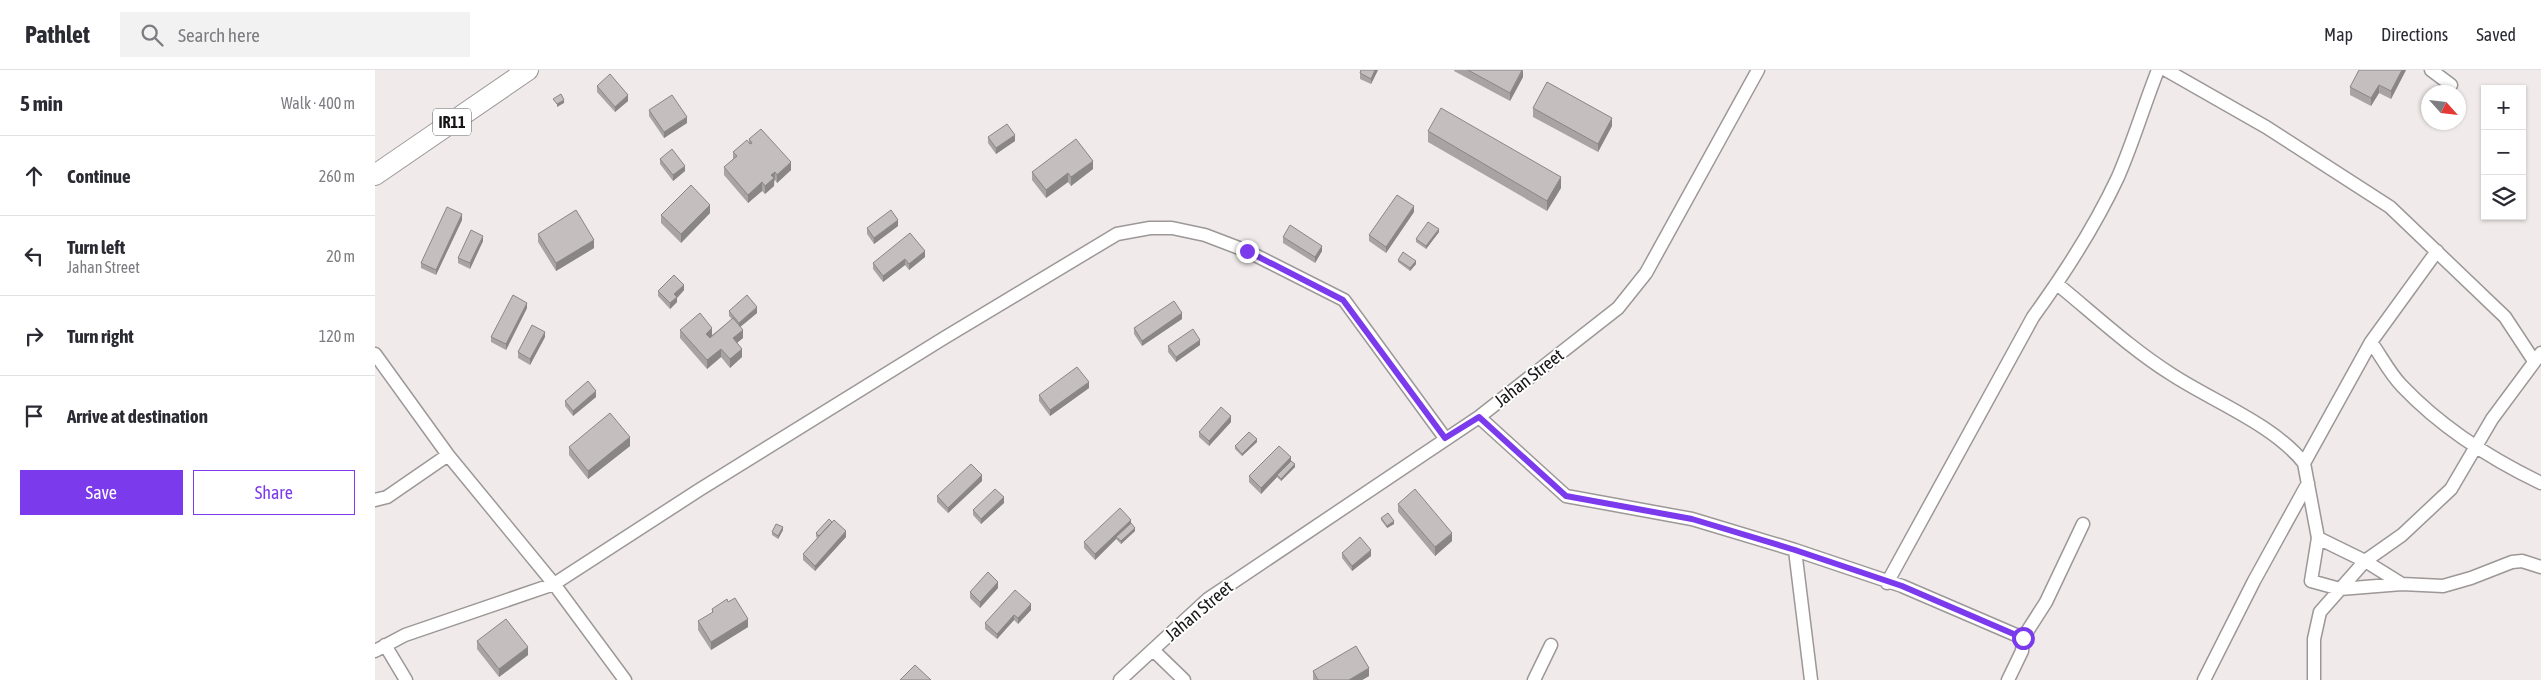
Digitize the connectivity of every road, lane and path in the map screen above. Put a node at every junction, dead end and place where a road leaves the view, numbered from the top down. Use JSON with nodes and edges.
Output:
{"nodes":[{"id":1,"x":528,"y":70,"type":"edge"},
{"id":2,"x":1758,"y":70,"type":"edge"},
{"id":3,"x":2157,"y":70,"type":"edge"},
{"id":4,"x":2167,"y":70,"type":"edge"},
{"id":5,"x":2431,"y":70,"type":"edge"},
{"id":6,"x":2451,"y":85,"type":"dead end"},
{"id":7,"x":375,"y":174,"type":"edge"},
{"id":8,"x":2437,"y":251,"type":"junction"},
{"id":9,"x":2057,"y":284,"type":"junction"},
{"id":10,"x":2371,"y":342,"type":"junction"},
{"id":11,"x":375,"y":354,"type":"edge"},
{"id":12,"x":2538,"y":357,"type":"edge"},
{"id":13,"x":1479,"y":417,"type":"junction"},
{"id":14,"x":1445,"y":438,"type":"junction"},
{"id":15,"x":2475,"y":446,"type":"junction"},
{"id":16,"x":448,"y":455,"type":"junction"},
{"id":17,"x":2303,"y":463,"type":"junction"},
{"id":18,"x":2308,"y":483,"type":"junction"},
{"id":19,"x":2541,"y":483,"type":"edge"},
{"id":20,"x":375,"y":500,"type":"edge"},
{"id":21,"x":2083,"y":524,"type":"dead end"},
{"id":22,"x":2318,"y":538,"type":"junction"},
{"id":23,"x":1795,"y":550,"type":"junction"},
{"id":24,"x":2365,"y":561,"type":"junction"},
{"id":25,"x":2541,"y":567,"type":"edge"},
{"id":26,"x":1887,"y":583,"type":"junction"},
{"id":27,"x":554,"y":584,"type":"junction"},
{"id":28,"x":2403,"y":584,"type":"junction"},
{"id":29,"x":2340,"y":589,"type":"junction"},
{"id":30,"x":2023,"y":638,"type":"junction"},
{"id":31,"x":1551,"y":645,"type":"dead end"},
{"id":32,"x":380,"y":648,"type":"edge"},
{"id":33,"x":1153,"y":650,"type":"junction"},
{"id":34,"x":406,"y":680,"type":"edge"},
{"id":35,"x":625,"y":680,"type":"edge"},
{"id":36,"x":1120,"y":680,"type":"edge"},
{"id":37,"x":1184,"y":680,"type":"edge"},
{"id":38,"x":1534,"y":680,"type":"edge"},
{"id":39,"x":1811,"y":680,"type":"edge"},
{"id":40,"x":2008,"y":680,"type":"edge"},
{"id":41,"x":2204,"y":680,"type":"edge"},
{"id":42,"x":2314,"y":680,"type":"edge"}],
"edges":[{"from":1,"to":7,"type":"main road","number":"IR11"},
{"from":2,"to":13,"type":"street","name":"Jahan Street"},
{"from":3,"to":9,"type":"street"},
{"from":4,"to":8,"type":"street"},
{"from":5,"to":6,"type":"street"},
{"from":8,"to":10,"type":"street"},
{"from":8,"to":12,"type":"street"},
{"from":9,"to":17,"type":"street"},
{"from":9,"to":26,"type":"street"},
{"from":10,"to":15,"type":"street"},
{"from":10,"to":17,"type":"street"},
{"from":11,"to":16,"type":"street"},
{"from":12,"to":15,"type":"street"},
{"from":13,"to":14,"type":"street","name":"Jahan Street"},
{"from":13,"to":23,"type":"street"},
{"from":14,"to":27,"type":"street"},
{"from":14,"to":33,"type":"street","name":"Jahan Street"},
{"from":15,"to":19,"type":"street"},
{"from":15,"to":24,"type":"street"},
{"from":16,"to":20,"type":"street"},
{"from":16,"to":27,"type":"street"},
{"from":17,"to":18,"type":"street"},
{"from":18,"to":22,"type":"street"},
{"from":18,"to":41,"type":"street"},
{"from":21,"to":30,"type":"street"},
{"from":22,"to":24,"type":"street"},
{"from":22,"to":29,"type":"street"},
{"from":23,"to":26,"type":"street"},
{"from":23,"to":39,"type":"street"},
{"from":24,"to":28,"type":"street"},
{"from":24,"to":29,"type":"street"},
{"from":25,"to":28,"type":"street"},
{"from":26,"to":30,"type":"street"},
{"from":27,"to":32,"type":"street"},
{"from":27,"to":35,"type":"street"},
{"from":28,"to":29,"type":"street"},
{"from":29,"to":42,"type":"street"},
{"from":30,"to":40,"type":"street"},
{"from":31,"to":38,"type":"street"},
{"from":32,"to":34,"type":"street"},
{"from":33,"to":36,"type":"street","name":"Jahan Street"},
{"from":33,"to":37,"type":"street"}]}
